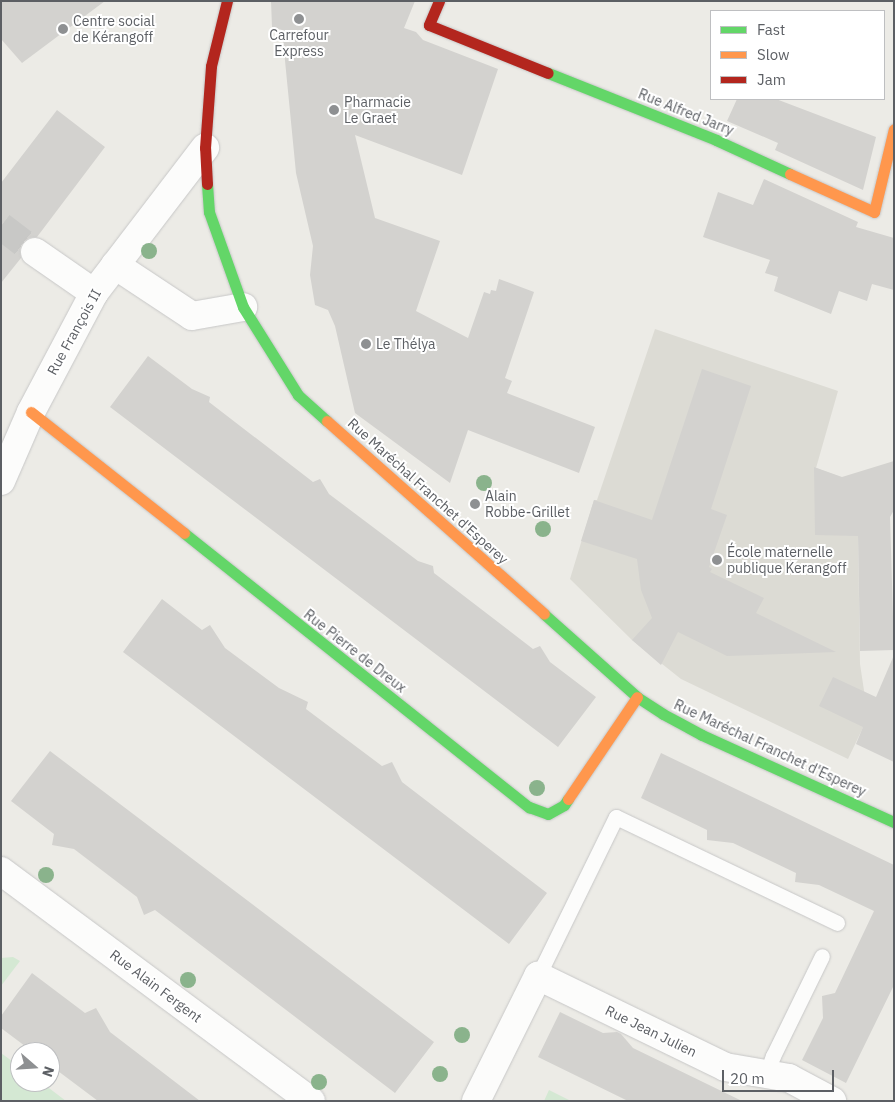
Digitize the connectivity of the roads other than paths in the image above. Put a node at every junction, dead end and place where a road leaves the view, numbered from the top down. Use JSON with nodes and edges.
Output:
{"nodes":[{"id":1,"x":227,"y":1,"type":"edge"},
{"id":2,"x":439,"y":1,"type":"edge"},
{"id":3,"x":894,"y":128,"type":"edge"},
{"id":4,"x":205,"y":148,"type":"junction"},
{"id":5,"x":34,"y":252,"type":"tunnel mouth"},
{"id":6,"x":115,"y":265,"type":"junction"},
{"id":7,"x":94,"y":293,"type":"junction"},
{"id":8,"x":243,"y":307,"type":"junction"},
{"id":9,"x":31,"y":412,"type":"junction"},
{"id":10,"x":1,"y":481,"type":"edge"},
{"id":11,"x":637,"y":697,"type":"junction"},
{"id":12,"x":894,"y":822,"type":"edge"},
{"id":13,"x":1,"y":871,"type":"edge"},
{"id":14,"x":837,"y":923,"type":"dead end"},
{"id":15,"x":822,"y":956,"type":"dead end"},
{"id":16,"x":538,"y":976,"type":"junction"},
{"id":17,"x":767,"y":1073,"type":"junction"},
{"id":18,"x":311,"y":1101,"type":"edge"},
{"id":19,"x":476,"y":1101,"type":"edge"},
{"id":20,"x":832,"y":1101,"type":"edge"}],
"edges":[{"from":1,"to":4,"type":"street","name":"Rue Maréchal Franchet d'Esperey"},
{"from":2,"to":3,"type":"street","name":"Rue Alfred Jarry"},
{"from":4,"to":6,"type":"street","name":"Rue François II"},
{"from":4,"to":8,"type":"street","name":"Rue Maréchal Franchet d'Esperey"},
{"from":5,"to":7,"type":"street"},
{"from":6,"to":7,"type":"street","name":"Rue François II"},
{"from":6,"to":8,"type":"street"},
{"from":7,"to":9,"type":"street","name":"Rue François II"},
{"from":8,"to":11,"type":"street","name":"Rue Maréchal Franchet d'Esperey"},
{"from":9,"to":10,"type":"street","name":"Rue François II"},
{"from":9,"to":11,"type":"street","name":"Rue Pierre de Dreux"},
{"from":11,"to":12,"type":"street","name":"Rue Maréchal Franchet d'Esperey"},
{"from":13,"to":18,"type":"street","name":"Rue Alain Fergent"},
{"from":14,"to":16,"type":"lane"},
{"from":15,"to":17,"type":"lane"},
{"from":16,"to":17,"type":"street","name":"Rue Jean Julien"},
{"from":16,"to":19,"type":"street"},
{"from":17,"to":20,"type":"street","name":"Rue Jean Julien"}]}
